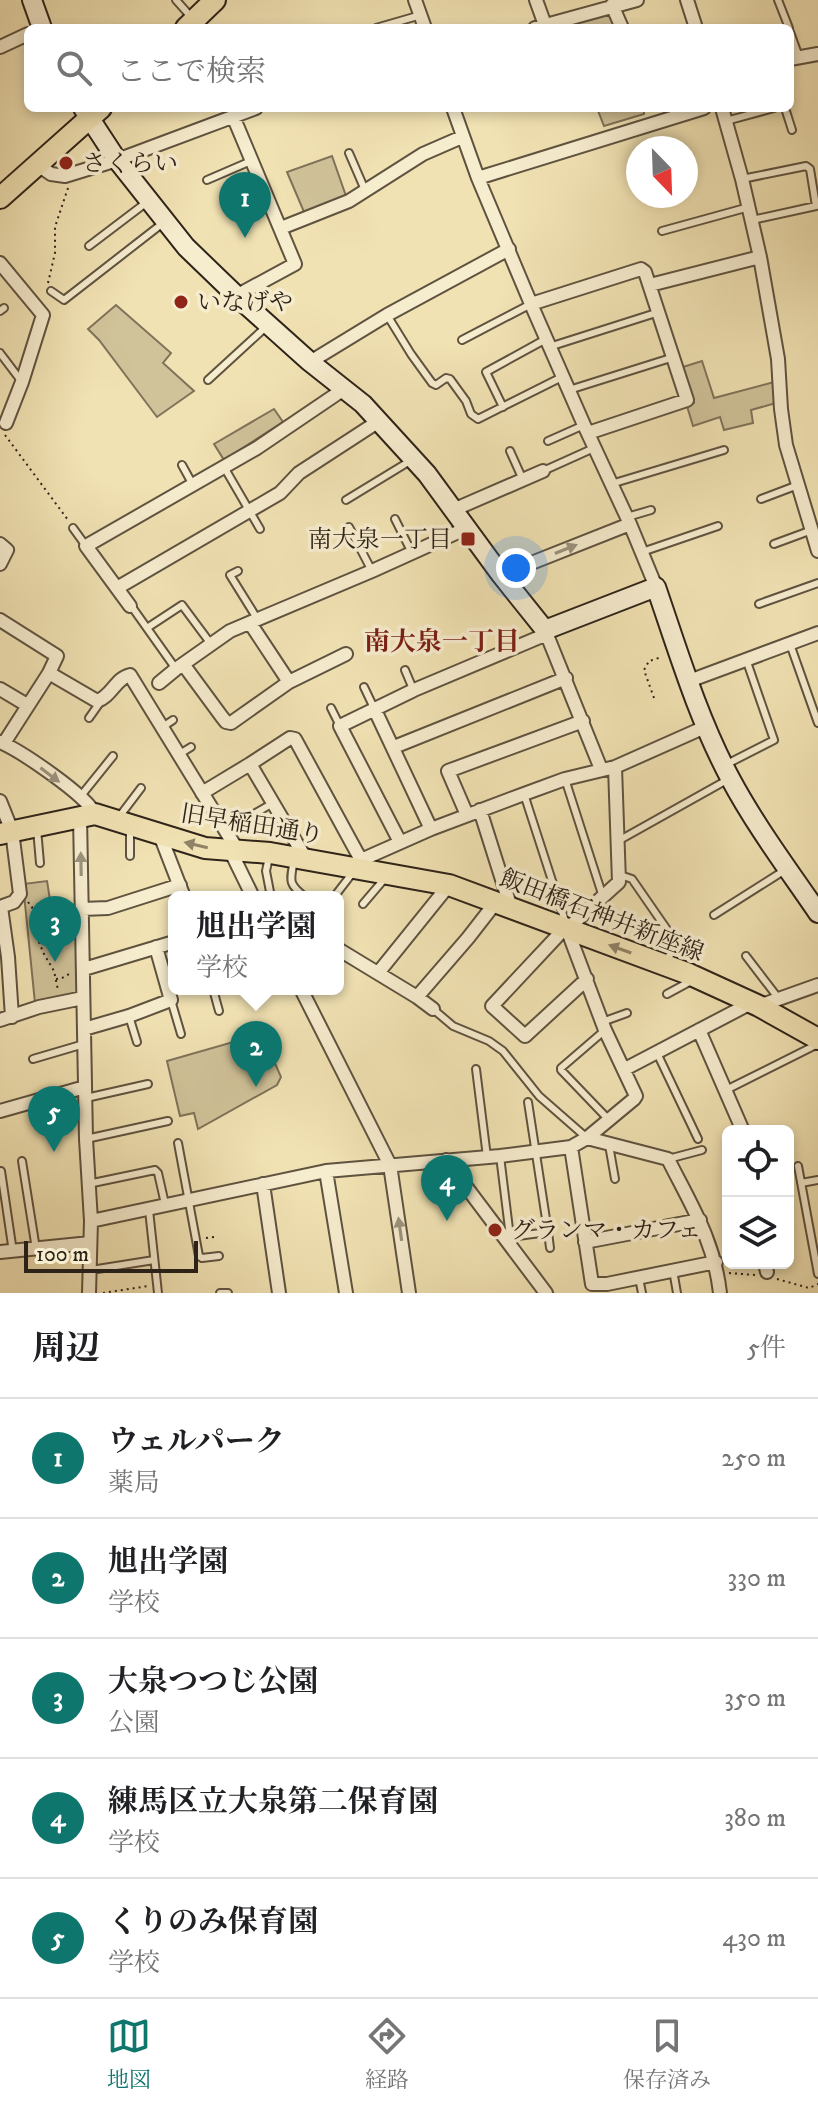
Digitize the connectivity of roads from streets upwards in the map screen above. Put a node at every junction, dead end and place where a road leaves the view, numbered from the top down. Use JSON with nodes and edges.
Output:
{"nodes":[{"id":1,"x":32,"y":0,"type":"edge"},
{"id":2,"x":215,"y":0,"type":"edge"},
{"id":3,"x":415,"y":0,"type":"edge"},
{"id":4,"x":536,"y":0,"type":"edge"},
{"id":5,"x":637,"y":0,"type":"edge"},
{"id":6,"x":687,"y":0,"type":"edge"},
{"id":7,"x":611,"y":3,"type":"edge"},
{"id":8,"x":423,"y":22,"type":"edge"},
{"id":9,"x":40,"y":24,"type":"edge"},
{"id":10,"x":190,"y":24,"type":"edge"},
{"id":11,"x":540,"y":24,"type":"edge"},
{"id":12,"x":549,"y":24,"type":"edge"},
{"id":13,"x":620,"y":24,"type":"edge"},
{"id":14,"x":695,"y":24,"type":"edge"},
{"id":15,"x":24,"y":36,"type":"edge"},
{"id":16,"x":0,"y":47,"type":"edge"},
{"id":17,"x":818,"y":54,"type":"edge"},
{"id":18,"x":795,"y":58,"type":"edge"},
{"id":19,"x":91,"y":112,"type":"edge"},
{"id":20,"x":244,"y":112,"type":"edge"},
{"id":21,"x":454,"y":112,"type":"edge"},
{"id":22,"x":657,"y":112,"type":"edge"},
{"id":23,"x":692,"y":112,"type":"edge"},
{"id":24,"x":723,"y":112,"type":"edge"},
{"id":25,"x":233,"y":116,"type":"junction"},
{"id":26,"x":661,"y":122,"type":"junction"},
{"id":27,"x":462,"y":137,"type":"junction"},
{"id":28,"x":117,"y":160,"type":"junction"},
{"id":29,"x":38,"y":165,"type":"junction"},
{"id":30,"x":478,"y":178,"type":"junction"},
{"id":31,"x":0,"y":198,"type":"edge"},
{"id":32,"x":281,"y":228,"type":"junction"},
{"id":33,"x":509,"y":249,"type":"junction"},
{"id":34,"x":760,"y":257,"type":"junction"},
{"id":35,"x":0,"y":263,"type":"edge"},
{"id":36,"x":650,"y":285,"type":"junction"},
{"id":37,"x":236,"y":296,"type":"junction"},
{"id":38,"x":531,"y":304,"type":"junction"},
{"id":39,"x":310,"y":362,"type":"junction"},
{"id":40,"x":344,"y":389,"type":"junction"},
{"id":41,"x":379,"y":421,"type":"junction"},
{"id":42,"x":4,"y":427,"type":"road end"},
{"id":43,"x":586,"y":429,"type":"junction"},
{"id":44,"x":543,"y":471,"type":"road end"},
{"id":45,"x":453,"y":510,"type":"junction"},
{"id":46,"x":628,"y":521,"type":"junction"},
{"id":47,"x":467,"y":528,"type":"junction"},
{"id":48,"x":0,"y":544,"type":"edge"},
{"id":49,"x":818,"y":551,"type":"edge"},
{"id":50,"x":0,"y":564,"type":"edge"},
{"id":51,"x":501,"y":575,"type":"junction"},
{"id":52,"x":656,"y":587,"type":"junction"},
{"id":53,"x":117,"y":588,"type":"junction"},
{"id":54,"x":130,"y":606,"type":"road end"},
{"id":55,"x":0,"y":620,"type":"edge"},
{"id":56,"x":254,"y":622,"type":"junction"},
{"id":57,"x":546,"y":632,"type":"junction"},
{"id":58,"x":818,"y":633,"type":"edge"},
{"id":59,"x":337,"y":654,"type":"dead end"},
{"id":60,"x":180,"y":666,"type":"junction"},
{"id":61,"x":49,"y":673,"type":"junction"},
{"id":62,"x":566,"y":678,"type":"junction"},
{"id":63,"x":689,"y":681,"type":"junction"},
{"id":64,"x":289,"y":682,"type":"junction"},
{"id":65,"x":158,"y":684,"type":"dead end"},
{"id":66,"x":0,"y":689,"type":"edge"},
{"id":67,"x":27,"y":705,"type":"junction"},
{"id":68,"x":374,"y":708,"type":"junction"},
{"id":69,"x":583,"y":721,"type":"junction"},
{"id":70,"x":705,"y":727,"type":"junction"},
{"id":71,"x":2,"y":742,"type":"edge"},
{"id":72,"x":394,"y":747,"type":"junction"},
{"id":73,"x":250,"y":764,"type":"junction"},
{"id":74,"x":615,"y":767,"type":"junction"},
{"id":75,"x":601,"y":769,"type":"junction"},
{"id":76,"x":202,"y":793,"type":"junction"},
{"id":77,"x":0,"y":801,"type":"edge"},
{"id":78,"x":85,"y":809,"type":"junction"},
{"id":79,"x":474,"y":812,"type":"junction"},
{"id":80,"x":431,"y":829,"type":"junction"},
{"id":81,"x":6,"y":833,"type":"edge"},
{"id":82,"x":160,"y":835,"type":"junction"},
{"id":83,"x":400,"y":842,"type":"junction"},
{"id":84,"x":234,"y":850,"type":"junction"},
{"id":85,"x":300,"y":858,"type":"junction"},
{"id":86,"x":359,"y":864,"type":"junction"},
{"id":87,"x":449,"y":885,"type":"junction"},
{"id":88,"x":182,"y":891,"type":"edge"},
{"id":89,"x":251,"y":891,"type":"edge"},
{"id":90,"x":168,"y":894,"type":"edge"},
{"id":91,"x":504,"y":905,"type":"junction"},
{"id":92,"x":1,"y":907,"type":"edge"},
{"id":93,"x":82,"y":909,"type":"junction"},
{"id":94,"x":818,"y":913,"type":"edge"},
{"id":95,"x":566,"y":929,"type":"junction"},
{"id":96,"x":168,"y":944,"type":"edge"},
{"id":97,"x":156,"y":947,"type":"junction"},
{"id":98,"x":344,"y":953,"type":"edge"},
{"id":99,"x":84,"y":971,"type":"junction"},
{"id":100,"x":378,"y":973,"type":"junction"},
{"id":101,"x":587,"y":979,"type":"junction"},
{"id":102,"x":818,"y":985,"type":"edge"},
{"id":103,"x":168,"y":989,"type":"edge"},
{"id":104,"x":170,"y":995,"type":"edge"},
{"id":105,"x":304,"y":995,"type":"edge"},
{"id":106,"x":417,"y":997,"type":"junction"},
{"id":107,"x":83,"y":998,"type":"junction"},
{"id":108,"x":755,"y":1004,"type":"junction"},
{"id":109,"x":433,"y":1009,"type":"road end"},
{"id":110,"x":6,"y":1018,"type":"edge"},
{"id":111,"x":84,"y":1029,"type":"junction"},
{"id":112,"x":699,"y":1030,"type":"junction"},
{"id":113,"x":818,"y":1042,"type":"edge"},
{"id":114,"x":625,"y":1069,"type":"junction"},
{"id":115,"x":86,"y":1093,"type":"junction"},
{"id":116,"x":0,"y":1111,"type":"edge"},
{"id":117,"x":741,"y":1125,"type":"edge"},
{"id":118,"x":587,"y":1138,"type":"junction"},
{"id":119,"x":571,"y":1147,"type":"junction"},
{"id":120,"x":446,"y":1160,"type":"junction"},
{"id":121,"x":390,"y":1165,"type":"junction"},
{"id":122,"x":326,"y":1171,"type":"junction"},
{"id":123,"x":263,"y":1184,"type":"junction"},
{"id":124,"x":700,"y":1220,"type":"junction"},
{"id":125,"x":91,"y":1221,"type":"junction"},
{"id":126,"x":585,"y":1242,"type":"junction"},
{"id":127,"x":90,"y":1243,"type":"junction"},
{"id":128,"x":7,"y":1252,"type":"edge"},
{"id":129,"x":716,"y":1262,"type":"junction"},
{"id":130,"x":607,"y":1288,"type":"edge"},
{"id":131,"x":89,"y":1293,"type":"edge"},
{"id":132,"x":279,"y":1293,"type":"edge"},
{"id":133,"x":346,"y":1293,"type":"edge"},
{"id":134,"x":409,"y":1293,"type":"edge"},
{"id":135,"x":546,"y":1293,"type":"edge"},
{"id":136,"x":720,"y":1293,"type":"edge"}],
"edges":[{"from":1,"to":9,"type":"street"},
{"from":2,"to":10,"type":"main road"},
{"from":3,"to":8,"type":"street"},
{"from":4,"to":11,"type":"street"},
{"from":5,"to":7,"type":"street"},
{"from":6,"to":14,"type":"street"},
{"from":7,"to":12,"type":"street"},
{"from":7,"to":13,"type":"street"},
{"from":15,"to":16,"type":"street"},
{"from":17,"to":18,"type":"street"},
{"from":19,"to":28,"type":"street"},
{"from":19,"to":29,"type":"main road"},
{"from":20,"to":25,"type":"street"},
{"from":21,"to":27,"type":"street"},
{"from":22,"to":26,"type":"street"},
{"from":23,"to":26,"type":"street"},
{"from":24,"to":34,"type":"street"},
{"from":25,"to":28,"type":"street"},
{"from":25,"to":32,"type":"street"},
{"from":26,"to":30,"type":"street"},
{"from":27,"to":30,"type":"street"},
{"from":27,"to":32,"type":"street"},
{"from":28,"to":29,"type":"street"},
{"from":28,"to":37,"type":"street"},
{"from":29,"to":31,"type":"main road"},
{"from":30,"to":33,"type":"street"},
{"from":32,"to":37,"type":"street"},
{"from":33,"to":38,"type":"street"},
{"from":33,"to":39,"type":"street"},
{"from":34,"to":36,"type":"street"},
{"from":34,"to":49,"type":"street"},
{"from":35,"to":42,"type":"street"},
{"from":36,"to":38,"type":"street"},
{"from":36,"to":43,"type":"street"},
{"from":37,"to":39,"type":"street"},
{"from":38,"to":43,"type":"street"},
{"from":39,"to":40,"type":"street"},
{"from":40,"to":41,"type":"street"},
{"from":40,"to":53,"type":"street"},
{"from":41,"to":45,"type":"street"},
{"from":41,"to":53,"type":"street"},
{"from":43,"to":46,"type":"street"},
{"from":44,"to":45,"type":"street"},
{"from":45,"to":47,"type":"street"},
{"from":51,"to":46,"type":"street","one_way":true},
{"from":46,"to":52,"type":"street"},
{"from":47,"to":51,"type":"street"},
{"from":47,"to":56,"type":"street"},
{"from":48,"to":50,"type":"street"},
{"from":51,"to":57,"type":"street"},
{"from":52,"to":57,"type":"street"},
{"from":52,"to":63,"type":"street"},
{"from":53,"to":54,"type":"street"},
{"from":55,"to":61,"type":"street"},
{"from":56,"to":60,"type":"street"},
{"from":56,"to":64,"type":"street"},
{"from":57,"to":62,"type":"street"},
{"from":57,"to":68,"type":"street"},
{"from":58,"to":63,"type":"street"},
{"from":59,"to":64,"type":"street"},
{"from":60,"to":64,"type":"street"},
{"from":60,"to":65,"type":"street"},
{"from":61,"to":67,"type":"street"},
{"from":61,"to":76,"type":"street"},
{"from":62,"to":69,"type":"street"},
{"from":62,"to":72,"type":"street"},
{"from":63,"to":70,"type":"street"},
{"from":66,"to":67,"type":"street"},
{"from":67,"to":71,"type":"street"},
{"from":68,"to":72,"type":"street"},
{"from":68,"to":83,"type":"street"},
{"from":69,"to":75,"type":"street"},
{"from":69,"to":79,"type":"street"},
{"from":70,"to":74,"type":"street"},
{"from":70,"to":94,"type":"street"},
{"from":71,"to":78,"type":"street","one_way":true},
{"from":72,"to":80,"type":"street"},
{"from":73,"to":76,"type":"street"},
{"from":73,"to":85,"type":"street"},
{"from":73,"to":86,"type":"street"},
{"from":74,"to":75,"type":"street"},
{"from":74,"to":95,"type":"street"},
{"from":75,"to":79,"type":"street"},
{"from":76,"to":84,"type":"street"},
{"from":77,"to":81,"type":"street"},
{"from":78,"to":81,"type":"main road","name":"旧早稲田通り"},
{"from":78,"to":82,"type":"main road","name":"旧早稲田通り"},
{"from":93,"to":78,"type":"street","one_way":true},
{"from":79,"to":80,"type":"street"},
{"from":79,"to":91,"type":"street"},
{"from":80,"to":83,"type":"street"},
{"from":81,"to":92,"type":"street"},
{"from":84,"to":82,"type":"main road","name":"旧早稲田通り","one_way":true},
{"from":82,"to":88,"type":"street"},
{"from":83,"to":86,"type":"street"},
{"from":84,"to":85,"type":"main road","name":"旧早稲田通り"},
{"from":84,"to":89,"type":"street"},
{"from":85,"to":86,"type":"main road","name":"旧早稲田通り"},
{"from":86,"to":87,"type":"main road","name":"飯田橋石神井新座線"},
{"from":87,"to":91,"type":"main road","name":"飯田橋石神井新座線"},
{"from":87,"to":100,"type":"street"},
{"from":90,"to":93,"type":"street"},
{"from":91,"to":95,"type":"main road","name":"飯田橋石神井新座線"},
{"from":91,"to":106,"type":"street"},
{"from":92,"to":110,"type":"street"},
{"from":93,"to":99,"type":"street"},
{"from":95,"to":101,"type":"street"},
{"from":95,"to":101,"type":"street"},
{"from":108,"to":95,"type":"main road","name":"飯田橋石神井新座線","one_way":true},
{"from":96,"to":97,"type":"street"},
{"from":97,"to":99,"type":"street"},
{"from":97,"to":103,"type":"street"},
{"from":98,"to":100,"type":"street"},
{"from":99,"to":107,"type":"street"},
{"from":100,"to":106,"type":"street"},
{"from":101,"to":114,"type":"street"},
{"from":102,"to":108,"type":"street"},
{"from":104,"to":111,"type":"street"},
{"from":105,"to":121,"type":"street"},
{"from":106,"to":109,"type":"street"},
{"from":107,"to":110,"type":"street"},
{"from":107,"to":111,"type":"street"},
{"from":108,"to":112,"type":"street"},
{"from":108,"to":113,"type":"main road","name":"飯田橋石神井新座線"},
{"from":111,"to":115,"type":"street"},
{"from":112,"to":114,"type":"street"},
{"from":112,"to":117,"type":"street"},
{"from":114,"to":118,"type":"street"},
{"from":115,"to":116,"type":"street"},
{"from":115,"to":125,"type":"street"},
{"from":118,"to":119,"type":"street"},
{"from":118,"to":124,"type":"street"},
{"from":119,"to":120,"type":"street"},
{"from":119,"to":126,"type":"street"},
{"from":120,"to":121,"type":"street"},
{"from":120,"to":135,"type":"street"},
{"from":121,"to":122,"type":"street"},
{"from":134,"to":121,"type":"street","one_way":true},
{"from":122,"to":123,"type":"street"},
{"from":122,"to":133,"type":"street"},
{"from":123,"to":125,"type":"street"},
{"from":123,"to":132,"type":"street"},
{"from":124,"to":126,"type":"street"},
{"from":124,"to":129,"type":"street"},
{"from":125,"to":127,"type":"street"},
{"from":126,"to":130,"type":"street"},
{"from":127,"to":128,"type":"street"},
{"from":127,"to":131,"type":"street"},
{"from":129,"to":130,"type":"street"},
{"from":129,"to":136,"type":"street"}]}
